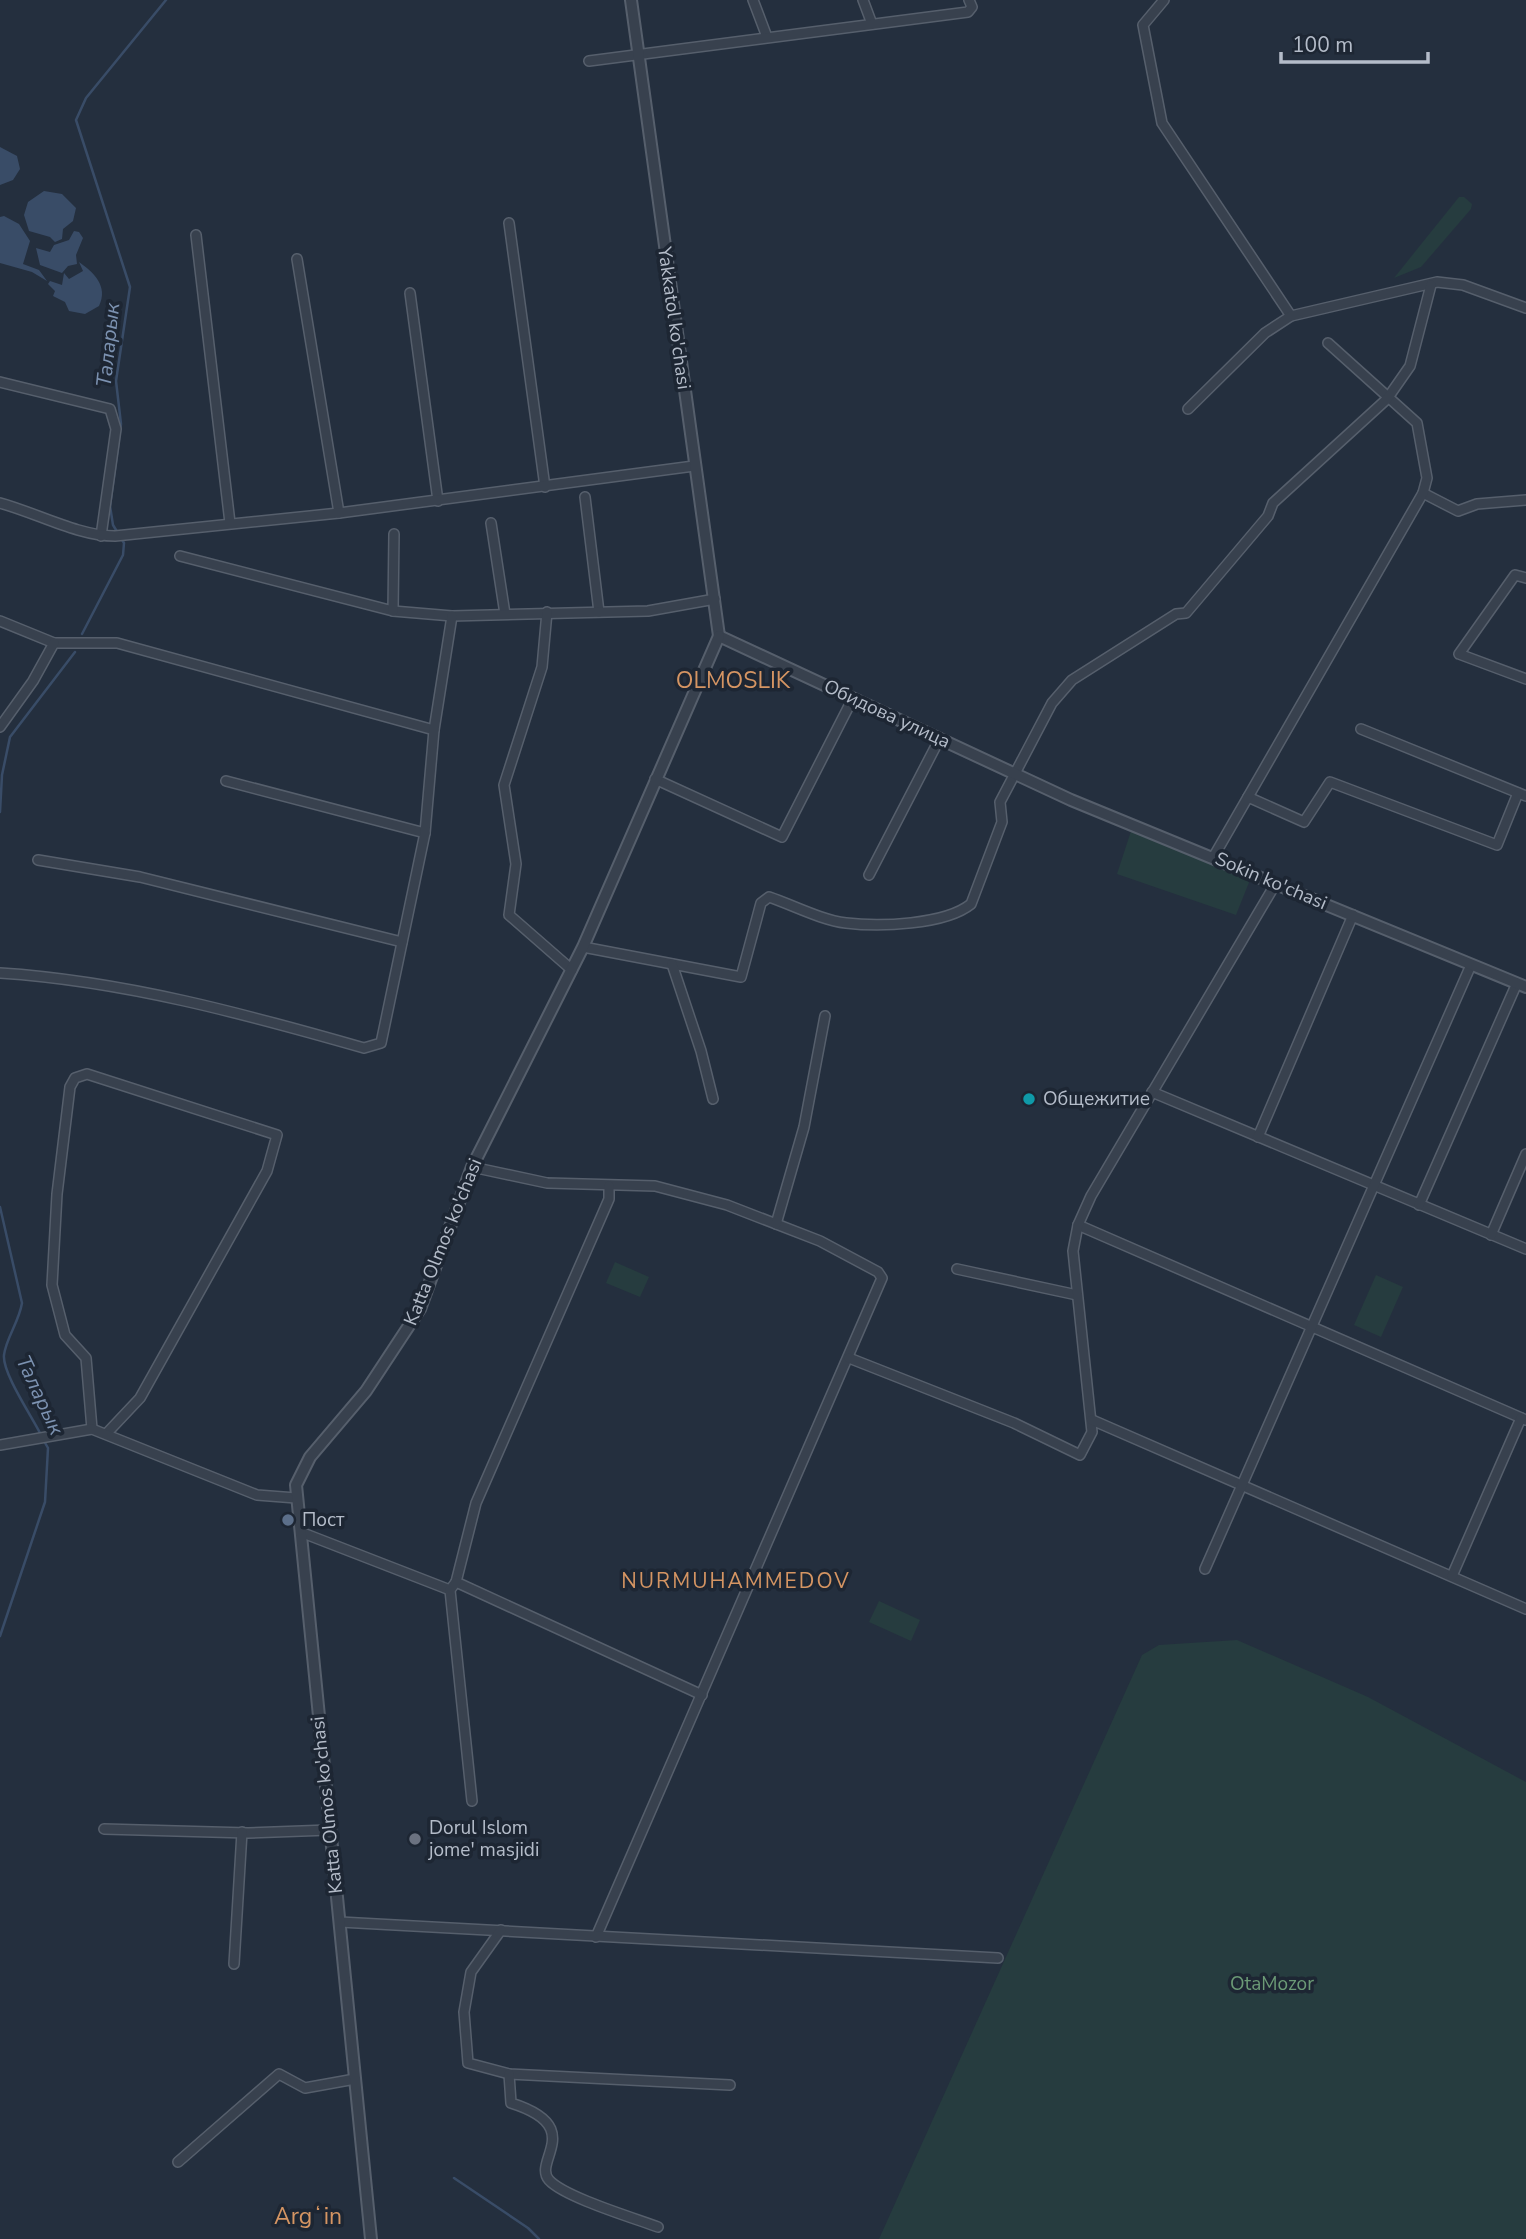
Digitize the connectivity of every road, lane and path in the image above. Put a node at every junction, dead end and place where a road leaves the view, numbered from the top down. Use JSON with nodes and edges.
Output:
{"nodes":[{"id":1,"x":631,"y":0,"type":"edge"},
{"id":2,"x":753,"y":0,"type":"edge"},
{"id":3,"x":863,"y":0,"type":"edge"},
{"id":4,"x":1164,"y":0,"type":"edge"},
{"id":5,"x":971,"y":4,"type":"edge"},
{"id":6,"x":873,"y":24,"type":"junction"},
{"id":7,"x":767,"y":37,"type":"junction"},
{"id":8,"x":639,"y":54,"type":"junction"},
{"id":9,"x":589,"y":61,"type":"dead end"},
{"id":10,"x":509,"y":223,"type":"dead end"},
{"id":11,"x":196,"y":235,"type":"dead end"},
{"id":12,"x":297,"y":259,"type":"dead end"},
{"id":13,"x":1430,"y":285,"type":"junction"},
{"id":14,"x":410,"y":293,"type":"dead end"},
{"id":15,"x":1526,"y":308,"type":"edge"},
{"id":16,"x":1291,"y":316,"type":"junction"},
{"id":17,"x":1328,"y":343,"type":"dead end"},
{"id":18,"x":0,"y":382,"type":"edge"},
{"id":19,"x":1387,"y":399,"type":"junction"},
{"id":20,"x":1188,"y":409,"type":"dead end"},
{"id":21,"x":694,"y":466,"type":"junction"},
{"id":22,"x":545,"y":488,"type":"junction"},
{"id":23,"x":1423,"y":493,"type":"junction"},
{"id":24,"x":585,"y":497,"type":"dead end"},
{"id":25,"x":438,"y":500,"type":"junction"},
{"id":26,"x":1526,"y":500,"type":"edge"},
{"id":27,"x":0,"y":503,"type":"edge"},
{"id":28,"x":339,"y":513,"type":"junction"},
{"id":29,"x":230,"y":523,"type":"junction"},
{"id":30,"x":491,"y":523,"type":"dead end"},
{"id":31,"x":394,"y":534,"type":"dead end"},
{"id":32,"x":100,"y":536,"type":"junction"},
{"id":33,"x":180,"y":556,"type":"dead end"},
{"id":34,"x":1526,"y":578,"type":"edge"},
{"id":35,"x":715,"y":599,"type":"junction"},
{"id":36,"x":393,"y":611,"type":"junction"},
{"id":37,"x":547,"y":612,"type":"junction"},
{"id":38,"x":599,"y":612,"type":"junction"},
{"id":39,"x":505,"y":614,"type":"junction"},
{"id":40,"x":452,"y":616,"type":"junction"},
{"id":41,"x":0,"y":621,"type":"edge"},
{"id":42,"x":719,"y":636,"type":"junction"},
{"id":43,"x":54,"y":643,"type":"junction"},
{"id":44,"x":1526,"y":679,"type":"edge"},
{"id":45,"x":853,"y":698,"type":"junction"},
{"id":46,"x":0,"y":727,"type":"edge"},
{"id":47,"x":434,"y":730,"type":"junction"},
{"id":48,"x":1360,"y":730,"type":"dead end"},
{"id":49,"x":940,"y":738,"type":"junction"},
{"id":50,"x":1017,"y":775,"type":"junction"},
{"id":51,"x":654,"y":779,"type":"junction"},
{"id":52,"x":226,"y":781,"type":"dead end"},
{"id":53,"x":1522,"y":794,"type":"edge"},
{"id":54,"x":1248,"y":797,"type":"junction"},
{"id":55,"x":425,"y":833,"type":"junction"},
{"id":56,"x":1214,"y":856,"type":"junction"},
{"id":57,"x":38,"y":860,"type":"dead end"},
{"id":58,"x":869,"y":875,"type":"dead end"},
{"id":59,"x":1276,"y":883,"type":"junction"},
{"id":60,"x":1353,"y":915,"type":"junction"},
{"id":61,"x":402,"y":942,"type":"junction"},
{"id":62,"x":583,"y":947,"type":"junction"},
{"id":63,"x":671,"y":964,"type":"junction"},
{"id":64,"x":1471,"y":965,"type":"junction"},
{"id":65,"x":572,"y":970,"type":"junction"},
{"id":66,"x":0,"y":973,"type":"edge"},
{"id":67,"x":1521,"y":985,"type":"edge"},
{"id":68,"x":825,"y":1016,"type":"dead end"},
{"id":69,"x":1152,"y":1092,"type":"junction"},
{"id":70,"x":713,"y":1098,"type":"dead end"},
{"id":71,"x":1258,"y":1137,"type":"junction"},
{"id":72,"x":1526,"y":1154,"type":"edge"},
{"id":73,"x":472,"y":1167,"type":"junction"},
{"id":74,"x":608,"y":1185,"type":"junction"},
{"id":75,"x":1372,"y":1185,"type":"junction"},
{"id":76,"x":1419,"y":1205,"type":"junction"},
{"id":77,"x":776,"y":1224,"type":"junction"},
{"id":78,"x":1078,"y":1225,"type":"junction"},
{"id":79,"x":1492,"y":1236,"type":"junction"},
{"id":80,"x":1526,"y":1249,"type":"edge"},
{"id":81,"x":957,"y":1269,"type":"dead end"},
{"id":82,"x":1077,"y":1295,"type":"junction"},
{"id":83,"x":1310,"y":1327,"type":"junction"},
{"id":84,"x":849,"y":1358,"type":"junction"},
{"id":85,"x":1523,"y":1419,"type":"edge"},
{"id":86,"x":1092,"y":1420,"type":"junction"},
{"id":87,"x":92,"y":1429,"type":"junction"},
{"id":88,"x":107,"y":1433,"type":"junction"},
{"id":89,"x":0,"y":1445,"type":"edge"},
{"id":90,"x":1243,"y":1484,"type":"junction"},
{"id":91,"x":296,"y":1498,"type":"junction"},
{"id":92,"x":303,"y":1533,"type":"junction"},
{"id":93,"x":1205,"y":1569,"type":"dead end"},
{"id":94,"x":1452,"y":1576,"type":"junction"},
{"id":95,"x":453,"y":1586,"type":"junction"},
{"id":96,"x":1526,"y":1609,"type":"edge"},
{"id":97,"x":702,"y":1695,"type":"junction"},
{"id":98,"x":472,"y":1801,"type":"dead end"},
{"id":99,"x":104,"y":1829,"type":"dead end"},
{"id":100,"x":329,"y":1830,"type":"junction"},
{"id":101,"x":242,"y":1832,"type":"junction"},
{"id":102,"x":340,"y":1922,"type":"junction"},
{"id":103,"x":501,"y":1930,"type":"junction"},
{"id":104,"x":596,"y":1937,"type":"junction"},
{"id":105,"x":998,"y":1958,"type":"dead end"},
{"id":106,"x":234,"y":1964,"type":"dead end"},
{"id":107,"x":509,"y":2074,"type":"junction"},
{"id":108,"x":355,"y":2079,"type":"junction"},
{"id":109,"x":730,"y":2085,"type":"dead end"},
{"id":110,"x":178,"y":2162,"type":"dead end"},
{"id":111,"x":658,"y":2227,"type":"dead end"},
{"id":112,"x":371,"y":2239,"type":"edge"}],
"edges":[{"from":1,"to":8,"type":"street","name":"Yakkatol ko'chasi"},
{"from":2,"to":7,"type":"street"},
{"from":3,"to":6,"type":"street"},
{"from":4,"to":16,"type":"street"},
{"from":5,"to":6,"type":"street"},
{"from":6,"to":7,"type":"street"},
{"from":7,"to":8,"type":"street"},
{"from":8,"to":9,"type":"street"},
{"from":8,"to":21,"type":"street","name":"Yakkatol ko'chasi"},
{"from":10,"to":22,"type":"street"},
{"from":11,"to":29,"type":"street"},
{"from":12,"to":28,"type":"street"},
{"from":13,"to":15,"type":"street"},
{"from":13,"to":16,"type":"street"},
{"from":13,"to":19,"type":"street"},
{"from":14,"to":25,"type":"street"},
{"from":16,"to":20,"type":"street"},
{"from":17,"to":19,"type":"street"},
{"from":18,"to":32,"type":"street"},
{"from":19,"to":23,"type":"street"},
{"from":19,"to":50,"type":"street"},
{"from":21,"to":22,"type":"street"},
{"from":21,"to":35,"type":"street","name":"Yakkatol ko'chasi"},
{"from":22,"to":25,"type":"street"},
{"from":23,"to":26,"type":"street"},
{"from":23,"to":54,"type":"street"},
{"from":24,"to":38,"type":"street"},
{"from":25,"to":28,"type":"street"},
{"from":27,"to":32,"type":"street"},
{"from":28,"to":29,"type":"street"},
{"from":29,"to":32,"type":"street"},
{"from":30,"to":39,"type":"street"},
{"from":31,"to":36,"type":"street"},
{"from":33,"to":36,"type":"street"},
{"from":34,"to":44,"type":"street"},
{"from":35,"to":38,"type":"street"},
{"from":35,"to":42,"type":"street","name":"Yakkatol ko'chasi"},
{"from":36,"to":40,"type":"street"},
{"from":37,"to":38,"type":"street"},
{"from":37,"to":39,"type":"street"},
{"from":37,"to":65,"type":"street"},
{"from":39,"to":40,"type":"street"},
{"from":40,"to":47,"type":"street"},
{"from":41,"to":43,"type":"street"},
{"from":42,"to":45,"type":"street","name":"Обидова улица"},
{"from":42,"to":51,"type":"street","name":"Katta Olmos ko'chasi"},
{"from":43,"to":46,"type":"street"},
{"from":43,"to":47,"type":"street"},
{"from":45,"to":49,"type":"street","name":"Обидова улица"},
{"from":45,"to":51,"type":"street"},
{"from":47,"to":55,"type":"street"},
{"from":48,"to":53,"type":"street"},
{"from":49,"to":50,"type":"street","name":"Обидова улица"},
{"from":49,"to":58,"type":"street"},
{"from":50,"to":56,"type":"street","name":"Sokin ko'chasi"},
{"from":50,"to":63,"type":"street"},
{"from":51,"to":62,"type":"street","name":"Katta Olmos ko'chasi"},
{"from":52,"to":55,"type":"street"},
{"from":53,"to":54,"type":"street"},
{"from":54,"to":56,"type":"street"},
{"from":55,"to":61,"type":"street"},
{"from":56,"to":59,"type":"street","name":"Sokin ko'chasi"},
{"from":57,"to":61,"type":"street"},
{"from":59,"to":60,"type":"street","name":"Sokin ko'chasi"},
{"from":59,"to":69,"type":"street"},
{"from":60,"to":64,"type":"street","name":"Sokin ko'chasi"},
{"from":60,"to":71,"type":"street"},
{"from":61,"to":66,"type":"street"},
{"from":62,"to":63,"type":"street"},
{"from":62,"to":65,"type":"street","name":"Katta Olmos ko'chasi"},
{"from":63,"to":70,"type":"street"},
{"from":64,"to":67,"type":"street","name":"Sokin ko'chasi"},
{"from":64,"to":75,"type":"street"},
{"from":65,"to":73,"type":"street","name":"Katta Olmos ko'chasi"},
{"from":67,"to":76,"type":"street"},
{"from":68,"to":77,"type":"street"},
{"from":69,"to":71,"type":"street"},
{"from":69,"to":78,"type":"street"},
{"from":71,"to":75,"type":"street"},
{"from":72,"to":79,"type":"street"},
{"from":73,"to":74,"type":"street"},
{"from":73,"to":91,"type":"street","name":"Katta Olmos ko'chasi"},
{"from":74,"to":77,"type":"street"},
{"from":74,"to":95,"type":"street"},
{"from":75,"to":76,"type":"street"},
{"from":75,"to":83,"type":"street"},
{"from":76,"to":79,"type":"street"},
{"from":77,"to":84,"type":"street"},
{"from":78,"to":82,"type":"street"},
{"from":78,"to":83,"type":"street"},
{"from":79,"to":80,"type":"street"},
{"from":81,"to":82,"type":"street"},
{"from":82,"to":86,"type":"street"},
{"from":83,"to":85,"type":"street"},
{"from":83,"to":90,"type":"street"},
{"from":84,"to":86,"type":"street"},
{"from":84,"to":97,"type":"street"},
{"from":85,"to":94,"type":"street"},
{"from":86,"to":90,"type":"street"},
{"from":87,"to":88,"type":"street"},
{"from":87,"to":88,"type":"street"},
{"from":87,"to":89,"type":"street"},
{"from":88,"to":91,"type":"street"},
{"from":90,"to":93,"type":"street"},
{"from":90,"to":94,"type":"street"},
{"from":91,"to":92,"type":"street","name":"Katta Olmos ko'chasi"},
{"from":92,"to":95,"type":"street"},
{"from":92,"to":100,"type":"street","name":"Katta Olmos ko'chasi"},
{"from":94,"to":96,"type":"street"},
{"from":95,"to":97,"type":"street"},
{"from":95,"to":98,"type":"street"},
{"from":97,"to":104,"type":"street"},
{"from":99,"to":101,"type":"street"},
{"from":100,"to":101,"type":"street"},
{"from":100,"to":102,"type":"street","name":"Katta Olmos ko'chasi"},
{"from":101,"to":106,"type":"street"},
{"from":102,"to":103,"type":"street"},
{"from":102,"to":108,"type":"street","name":"Katta Olmos ko'chasi"},
{"from":103,"to":104,"type":"street"},
{"from":103,"to":107,"type":"street"},
{"from":104,"to":105,"type":"street"},
{"from":107,"to":109,"type":"street"},
{"from":107,"to":111,"type":"street"},
{"from":108,"to":110,"type":"street"},
{"from":108,"to":112,"type":"street","name":"Katta Olmos ko'chasi"}]}
